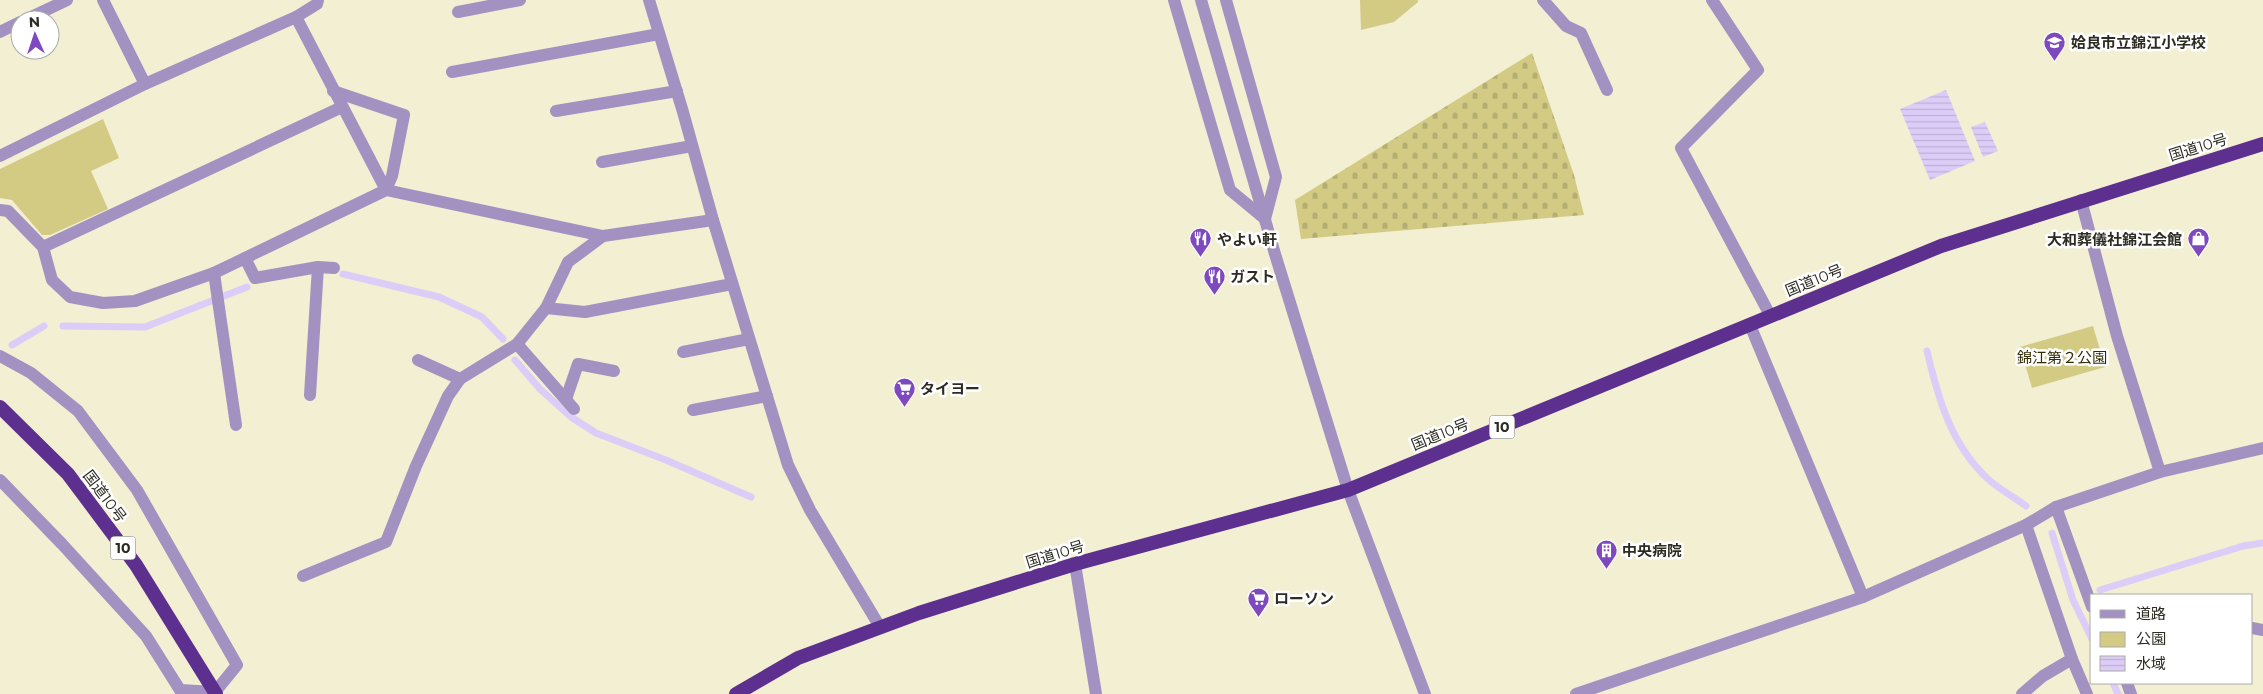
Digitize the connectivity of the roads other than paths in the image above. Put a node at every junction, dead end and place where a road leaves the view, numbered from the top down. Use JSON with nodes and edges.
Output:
{"nodes":[{"id":1,"x":67,"y":0,"type":"edge"},
{"id":2,"x":104,"y":0,"type":"edge"},
{"id":3,"x":318,"y":0,"type":"edge"},
{"id":4,"x":520,"y":0,"type":"edge"},
{"id":5,"x":649,"y":0,"type":"edge"},
{"id":6,"x":1174,"y":0,"type":"edge"},
{"id":7,"x":1201,"y":0,"type":"edge"},
{"id":8,"x":1226,"y":0,"type":"edge"},
{"id":9,"x":1543,"y":0,"type":"edge"},
{"id":10,"x":1712,"y":0,"type":"edge"},
{"id":11,"x":46,"y":10,"type":"edge"},
{"id":12,"x":458,"y":12,"type":"dead end"},
{"id":13,"x":296,"y":17,"type":"junction"},
{"id":14,"x":659,"y":34,"type":"junction"},
{"id":15,"x":452,"y":72,"type":"dead end"},
{"id":16,"x":145,"y":84,"type":"junction"},
{"id":17,"x":1607,"y":90,"type":"dead end"},
{"id":18,"x":333,"y":91,"type":"junction"},
{"id":19,"x":677,"y":91,"type":"junction"},
{"id":20,"x":342,"y":107,"type":"junction"},
{"id":21,"x":556,"y":111,"type":"dead end"},
{"id":22,"x":2263,"y":144,"type":"edge"},
{"id":23,"x":692,"y":146,"type":"junction"},
{"id":24,"x":0,"y":156,"type":"edge"},
{"id":25,"x":602,"y":162,"type":"dead end"},
{"id":26,"x":386,"y":190,"type":"junction"},
{"id":27,"x":2080,"y":200,"type":"junction"},
{"id":28,"x":0,"y":210,"type":"edge"},
{"id":29,"x":1265,"y":219,"type":"junction"},
{"id":30,"x":713,"y":220,"type":"junction"},
{"id":31,"x":603,"y":236,"type":"junction"},
{"id":32,"x":43,"y":247,"type":"junction"},
{"id":33,"x":245,"y":258,"type":"junction"},
{"id":34,"x":318,"y":267,"type":"junction"},
{"id":35,"x":334,"y":268,"type":"dead end"},
{"id":36,"x":214,"y":273,"type":"junction"},
{"id":37,"x":732,"y":284,"type":"junction"},
{"id":38,"x":546,"y":308,"type":"junction"},
{"id":39,"x":1770,"y":315,"type":"junction"},
{"id":40,"x":1750,"y":325,"type":"junction"},
{"id":41,"x":750,"y":339,"type":"junction"},
{"id":42,"x":517,"y":344,"type":"junction"},
{"id":43,"x":683,"y":352,"type":"dead end"},
{"id":44,"x":0,"y":356,"type":"edge"},
{"id":45,"x":418,"y":360,"type":"dead end"},
{"id":46,"x":614,"y":371,"type":"dead end"},
{"id":47,"x":460,"y":379,"type":"junction"},
{"id":48,"x":310,"y":395,"type":"dead end"},
{"id":49,"x":767,"y":396,"type":"junction"},
{"id":50,"x":693,"y":410,"type":"dead end"},
{"id":51,"x":5,"y":412,"type":"edge"},
{"id":52,"x":236,"y":425,"type":"dead end"},
{"id":53,"x":2263,"y":448,"type":"edge"},
{"id":54,"x":2160,"y":472,"type":"junction"},
{"id":55,"x":0,"y":480,"type":"edge"},
{"id":56,"x":1348,"y":490,"type":"junction"},
{"id":57,"x":2056,"y":507,"type":"junction"},
{"id":58,"x":2026,"y":525,"type":"junction"},
{"id":59,"x":1075,"y":564,"type":"junction"},
{"id":60,"x":303,"y":576,"type":"dead end"},
{"id":61,"x":1863,"y":597,"type":"junction"},
{"id":62,"x":2090,"y":601,"type":"edge"},
{"id":63,"x":880,"y":627,"type":"junction"},
{"id":64,"x":2072,"y":659,"type":"junction"},
{"id":65,"x":214,"y":694,"type":"edge"},
{"id":66,"x":736,"y":694,"type":"edge"},
{"id":67,"x":1096,"y":694,"type":"edge"},
{"id":68,"x":1425,"y":694,"type":"edge"},
{"id":69,"x":1576,"y":694,"type":"edge"},
{"id":70,"x":2022,"y":694,"type":"edge"},
{"id":71,"x":2087,"y":694,"type":"edge"}],
"edges":[{"from":1,"to":11,"type":"street"},
{"from":2,"to":16,"type":"street"},
{"from":3,"to":13,"type":"street"},
{"from":4,"to":12,"type":"street"},
{"from":5,"to":14,"type":"street"},
{"from":6,"to":29,"type":"street"},
{"from":7,"to":29,"type":"street"},
{"from":8,"to":29,"type":"street"},
{"from":9,"to":17,"type":"street"},
{"from":10,"to":39,"type":"street"},
{"from":13,"to":16,"type":"street"},
{"from":13,"to":18,"type":"street"},
{"from":14,"to":15,"type":"street"},
{"from":14,"to":19,"type":"street"},
{"from":16,"to":24,"type":"street"},
{"from":18,"to":20,"type":"street"},
{"from":18,"to":26,"type":"street"},
{"from":19,"to":21,"type":"street"},
{"from":19,"to":23,"type":"street"},
{"from":20,"to":26,"type":"street"},
{"from":20,"to":32,"type":"street"},
{"from":22,"to":27,"type":"highway","name":"国道10号","number":"10"},
{"from":23,"to":25,"type":"street"},
{"from":23,"to":30,"type":"street"},
{"from":26,"to":31,"type":"street"},
{"from":26,"to":33,"type":"street"},
{"from":27,"to":39,"type":"highway","name":"国道10号","number":"10"},
{"from":27,"to":54,"type":"street"},
{"from":28,"to":32,"type":"street"},
{"from":29,"to":56,"type":"street"},
{"from":30,"to":31,"type":"street"},
{"from":30,"to":37,"type":"street"},
{"from":31,"to":38,"type":"street"},
{"from":32,"to":36,"type":"street"},
{"from":33,"to":34,"type":"street"},
{"from":33,"to":36,"type":"street"},
{"from":34,"to":35,"type":"street"},
{"from":34,"to":48,"type":"street"},
{"from":36,"to":52,"type":"street"},
{"from":37,"to":38,"type":"street"},
{"from":37,"to":41,"type":"street"},
{"from":38,"to":42,"type":"street"},
{"from":39,"to":40,"type":"highway","name":"国道10号","number":"10"},
{"from":40,"to":56,"type":"highway","name":"国道10号","number":"10"},
{"from":40,"to":61,"type":"street"},
{"from":41,"to":43,"type":"street"},
{"from":41,"to":49,"type":"street"},
{"from":42,"to":46,"type":"street"},
{"from":42,"to":47,"type":"street"},
{"from":44,"to":65,"type":"street"},
{"from":45,"to":47,"type":"street"},
{"from":47,"to":60,"type":"street"},
{"from":49,"to":50,"type":"street"},
{"from":49,"to":63,"type":"street"},
{"from":51,"to":65,"type":"highway","name":"国道10号","number":"10"},
{"from":53,"to":54,"type":"street"},
{"from":54,"to":57,"type":"street"},
{"from":55,"to":65,"type":"street"},
{"from":56,"to":59,"type":"highway","name":"国道10号","number":"10"},
{"from":56,"to":68,"type":"street"},
{"from":57,"to":58,"type":"street"},
{"from":57,"to":62,"type":"street"},
{"from":58,"to":61,"type":"street"},
{"from":58,"to":64,"type":"street"},
{"from":59,"to":63,"type":"highway","name":"国道10号","number":"10"},
{"from":59,"to":67,"type":"street"},
{"from":61,"to":69,"type":"street"},
{"from":63,"to":66,"type":"highway","name":"国道10号","number":"10"},
{"from":64,"to":70,"type":"street"},
{"from":64,"to":71,"type":"street"}]}
